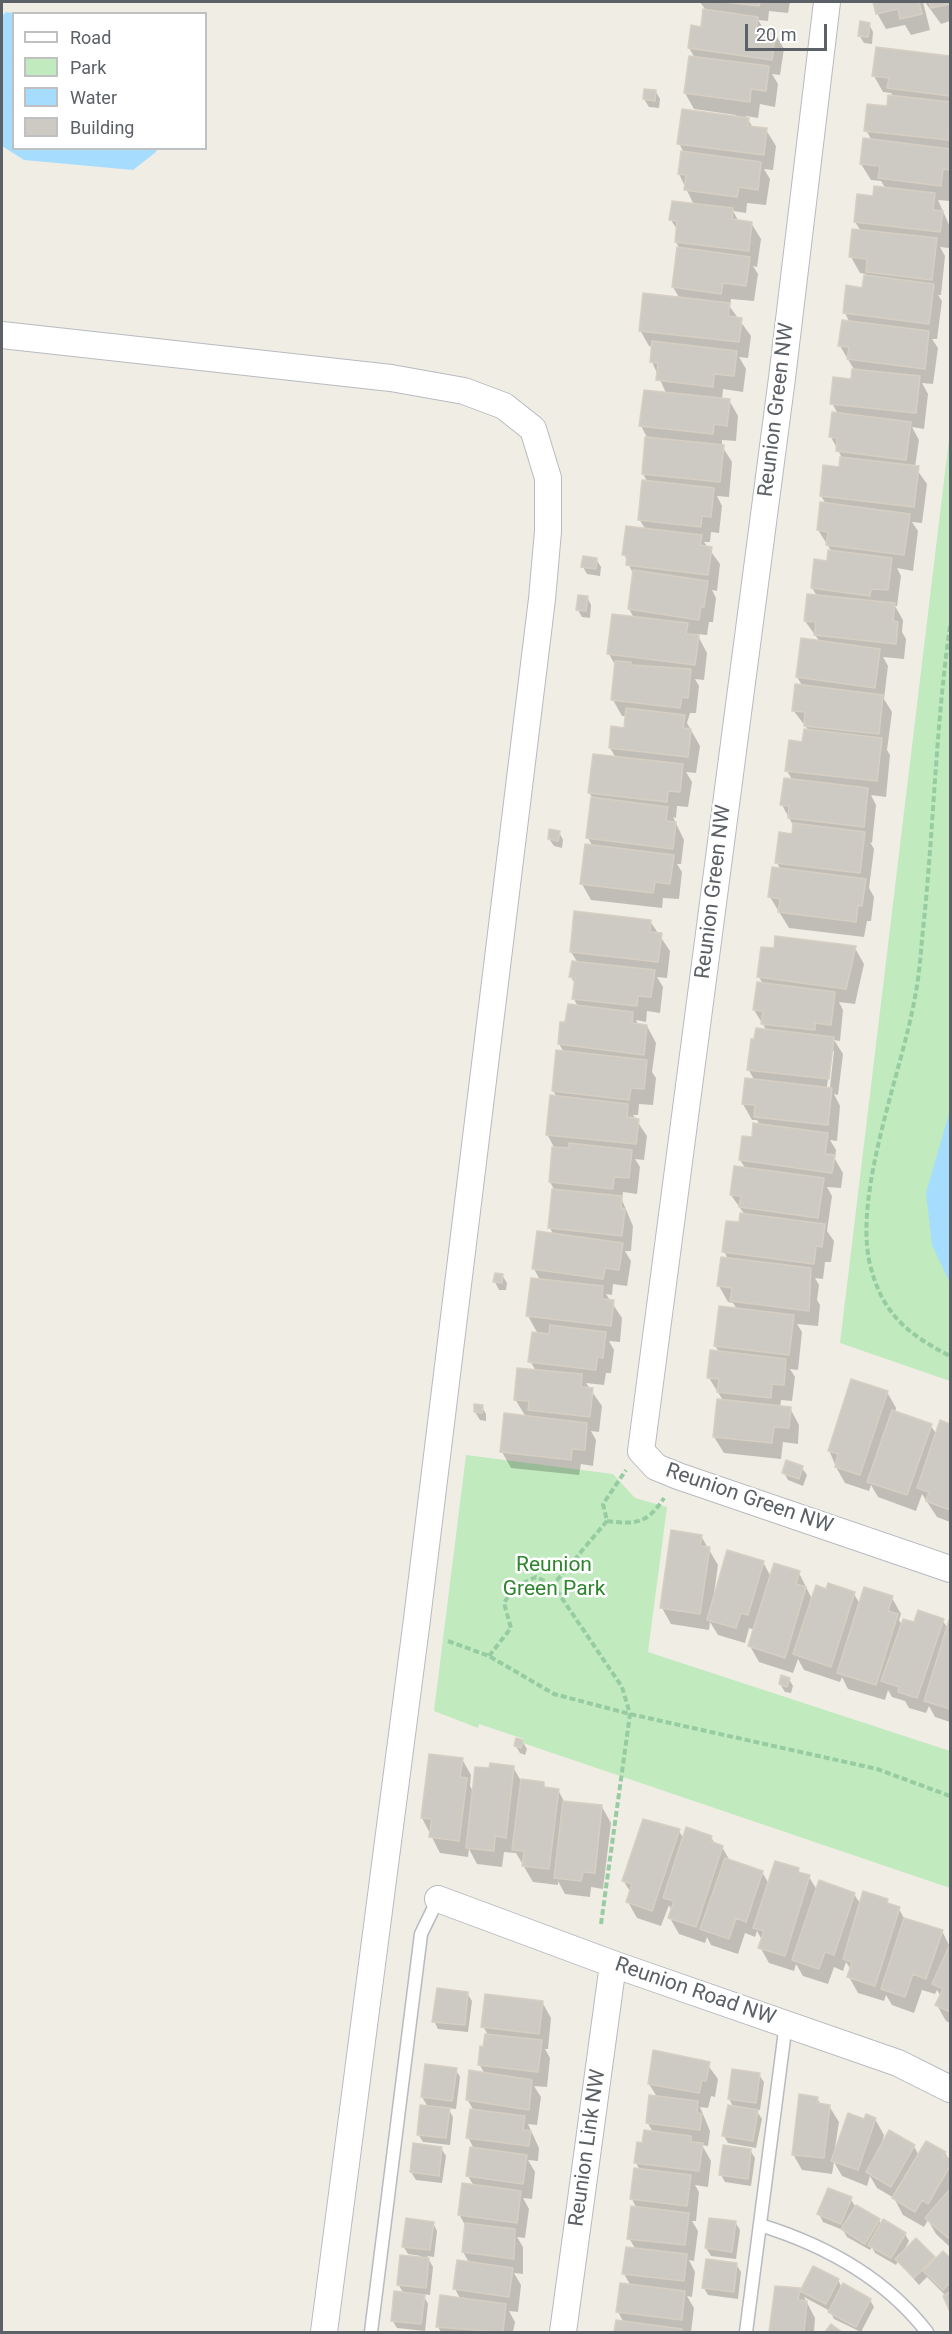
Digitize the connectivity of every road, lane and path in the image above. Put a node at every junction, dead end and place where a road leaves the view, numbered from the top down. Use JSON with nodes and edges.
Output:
{"nodes":[{"id":1,"x":827,"y":2,"type":"edge"},
{"id":2,"x":2,"y":335,"type":"edge"},
{"id":3,"x":951,"y":626,"type":"edge"},
{"id":4,"x":951,"y":1356,"type":"edge"},
{"id":5,"x":641,"y":1451,"type":"junction"},
{"id":6,"x":678,"y":1476,"type":"junction"},
{"id":7,"x":607,"y":1521,"type":"junction"},
{"id":8,"x":951,"y":1569,"type":"edge"},
{"id":9,"x":553,"y":1585,"type":"junction"},
{"id":10,"x":448,"y":1641,"type":"dead end"},
{"id":11,"x":489,"y":1656,"type":"junction"},
{"id":12,"x":630,"y":1714,"type":"junction"},
{"id":13,"x":951,"y":1796,"type":"edge"},
{"id":14,"x":438,"y":1899,"type":"joint"},
{"id":15,"x":601,"y":1924,"type":"dead end"},
{"id":16,"x":613,"y":1964,"type":"junction"},
{"id":17,"x":786,"y":2023,"type":"junction"},
{"id":18,"x":951,"y":2089,"type":"edge"},
{"id":19,"x":760,"y":2225,"type":"junction"},
{"id":20,"x":324,"y":2332,"type":"edge"},
{"id":21,"x":370,"y":2332,"type":"edge"},
{"id":22,"x":563,"y":2332,"type":"edge"},
{"id":23,"x":746,"y":2332,"type":"edge"},
{"id":24,"x":927,"y":2332,"type":"edge"}],
"edges":[{"from":1,"to":5,"type":"street","name":"Reunion Green NW"},
{"from":2,"to":20,"type":"street"},
{"from":3,"to":4,"type":"path"},
{"from":5,"to":6,"type":"street","name":"Reunion Green NW"},
{"from":5,"to":7,"type":"path"},
{"from":6,"to":7,"type":"path"},
{"from":6,"to":8,"type":"street","name":"Reunion Green NW"},
{"from":7,"to":9,"type":"path"},
{"from":9,"to":11,"type":"path"},
{"from":9,"to":12,"type":"path"},
{"from":10,"to":11,"type":"path"},
{"from":11,"to":12,"type":"path"},
{"from":12,"to":13,"type":"path"},
{"from":12,"to":15,"type":"path"},
{"from":14,"to":16,"type":"street","name":"Reunion Road NW"},
{"from":14,"to":21,"type":"lane"},
{"from":16,"to":17,"type":"street","name":"Reunion Road NW"},
{"from":16,"to":22,"type":"street","name":"Reunion Link NW"},
{"from":17,"to":18,"type":"street","name":"Reunion Road NW"},
{"from":17,"to":19,"type":"lane"},
{"from":19,"to":23,"type":"lane"},
{"from":19,"to":24,"type":"lane"}]}
